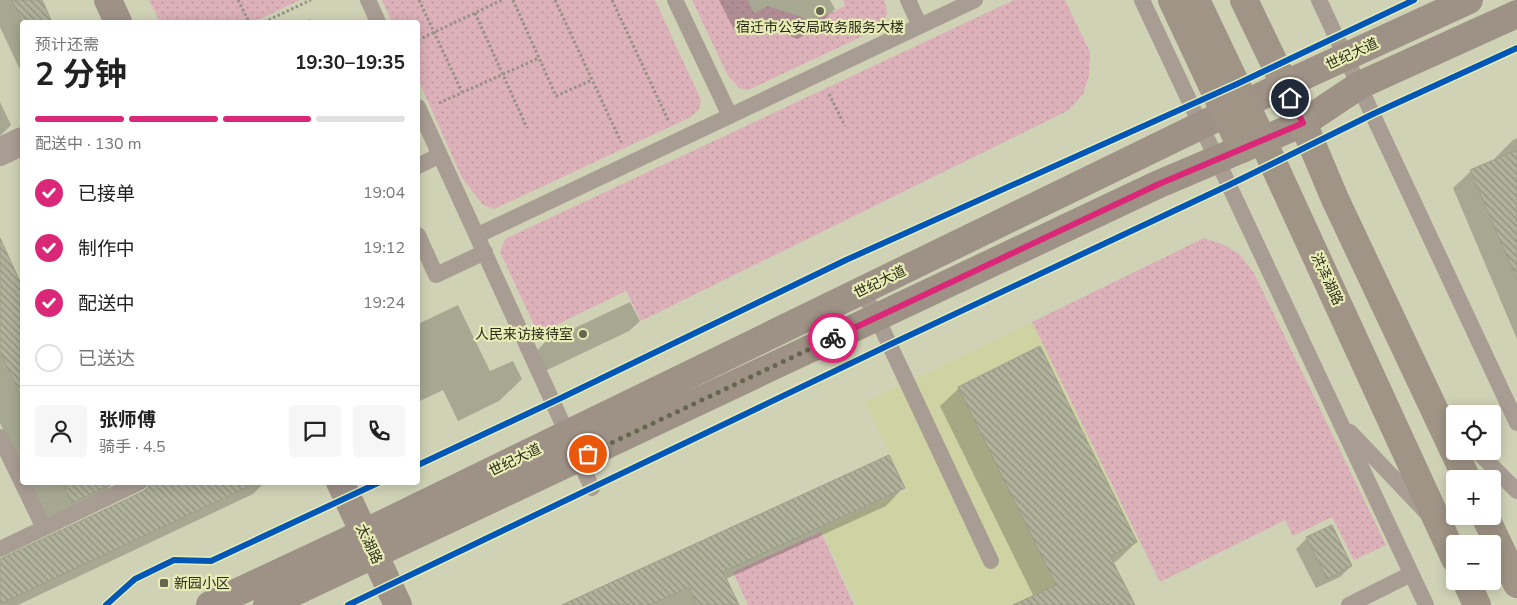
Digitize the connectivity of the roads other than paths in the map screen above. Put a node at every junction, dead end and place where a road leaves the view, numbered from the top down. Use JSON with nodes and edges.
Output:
{"nodes":[{"id":1,"x":108,"y":0,"type":"edge"},
{"id":2,"x":368,"y":0,"type":"edge"},
{"id":3,"x":674,"y":0,"type":"edge"},
{"id":4,"x":908,"y":0,"type":"edge"},
{"id":5,"x":975,"y":0,"type":"edge"},
{"id":6,"x":1142,"y":0,"type":"edge"},
{"id":7,"x":1172,"y":0,"type":"edge"},
{"id":8,"x":1196,"y":0,"type":"edge"},
{"id":9,"x":1244,"y":0,"type":"edge"},
{"id":10,"x":1319,"y":0,"type":"edge"},
{"id":11,"x":1469,"y":0,"type":"edge"},
{"id":12,"x":1517,"y":14,"type":"edge"},
{"id":13,"x":117,"y":20,"type":"edge"},
{"id":14,"x":377,"y":20,"type":"edge"},
{"id":15,"x":920,"y":26,"type":"junction"},
{"id":16,"x":1346,"y":57,"type":"junction"},
{"id":17,"x":1284,"y":85,"type":"junction"},
{"id":18,"x":1360,"y":85,"type":"junction"},
{"id":19,"x":1236,"y":109,"type":"junction"},
{"id":20,"x":420,"y":111,"type":"edge"},
{"id":21,"x":730,"y":116,"type":"junction"},
{"id":22,"x":1303,"y":123,"type":"junction"},
{"id":23,"x":1201,"y":126,"type":"junction"},
{"id":24,"x":20,"y":142,"type":"edge"},
{"id":25,"x":1253,"y":145,"type":"junction"},
{"id":26,"x":0,"y":152,"type":"edge"},
{"id":27,"x":440,"y":155,"type":"junction"},
{"id":28,"x":1216,"y":159,"type":"junction"},
{"id":29,"x":420,"y":165,"type":"edge"},
{"id":30,"x":478,"y":235,"type":"junction"},
{"id":31,"x":420,"y":239,"type":"edge"},
{"id":32,"x":485,"y":252,"type":"junction"},
{"id":33,"x":862,"y":291,"type":"junction"},
{"id":34,"x":876,"y":318,"type":"junction"},
{"id":35,"x":1434,"y":409,"type":"junction"},
{"id":36,"x":1340,"y":421,"type":"junction"},
{"id":37,"x":1446,"y":421,"type":"edge"},
{"id":38,"x":1517,"y":423,"type":"edge"},
{"id":39,"x":0,"y":437,"type":"edge"},
{"id":40,"x":574,"y":446,"type":"junction"},
{"id":41,"x":1486,"y":460,"type":"edge"},
{"id":42,"x":1463,"y":470,"type":"edge"},
{"id":43,"x":20,"y":478,"type":"edge"},
{"id":44,"x":23,"y":485,"type":"edge"},
{"id":45,"x":134,"y":485,"type":"edge"},
{"id":46,"x":341,"y":485,"type":"edge"},
{"id":47,"x":592,"y":488,"type":"dead end"},
{"id":48,"x":1517,"y":491,"type":"edge"},
{"id":49,"x":1489,"y":525,"type":"edge"},
{"id":50,"x":44,"y":528,"type":"junction"},
{"id":51,"x":1441,"y":528,"type":"junction"},
{"id":52,"x":1446,"y":539,"type":"edge"},
{"id":53,"x":369,"y":544,"type":"junction"},
{"id":54,"x":0,"y":549,"type":"edge"},
{"id":55,"x":991,"y":561,"type":"dead end"},
{"id":56,"x":1411,"y":574,"type":"junction"},
{"id":57,"x":1517,"y":584,"type":"edge"},
{"id":58,"x":1470,"y":590,"type":"edge"},
{"id":59,"x":210,"y":605,"type":"edge"},
{"id":60,"x":267,"y":605,"type":"edge"},
{"id":61,"x":398,"y":605,"type":"edge"},
{"id":62,"x":1349,"y":605,"type":"edge"},
{"id":63,"x":1426,"y":605,"type":"edge"},
{"id":64,"x":1477,"y":605,"type":"edge"}],
"edges":[{"from":1,"to":13,"type":"street"},
{"from":2,"to":14,"type":"lane"},
{"from":3,"to":21,"type":"lane"},
{"from":4,"to":15,"type":"lane"},
{"from":5,"to":15,"type":"lane"},
{"from":6,"to":23,"type":"lane"},
{"from":7,"to":19,"type":"main road"},
{"from":8,"to":19,"type":"main road","name":"洪泽湖路"},
{"from":9,"to":17,"type":"main road"},
{"from":10,"to":16,"type":"lane"},
{"from":11,"to":16,"type":"street","name":"世纪大道"},
{"from":12,"to":18,"type":"street","name":"世纪大道"},
{"from":15,"to":21,"type":"lane"},
{"from":16,"to":17,"type":"street","name":"世纪大道"},
{"from":16,"to":18,"type":"lane"},
{"from":17,"to":19,"type":"street","name":"世纪大道"},
{"from":17,"to":22,"type":"main road"},
{"from":18,"to":22,"type":"street","name":"世纪大道"},
{"from":18,"to":38,"type":"lane"},
{"from":19,"to":23,"type":"street","name":"世纪大道"},
{"from":19,"to":25,"type":"main road","name":"洪泽湖路"},
{"from":20,"to":27,"type":"lane"},
{"from":21,"to":30,"type":"lane"},
{"from":22,"to":25,"type":"street","name":"世纪大道"},
{"from":22,"to":35,"type":"main road"},
{"from":23,"to":28,"type":"lane"},
{"from":23,"to":33,"type":"street","name":"世纪大道"},
{"from":24,"to":26,"type":"street"},
{"from":25,"to":28,"type":"street","name":"世纪大道"},
{"from":25,"to":51,"type":"main road","name":"洪泽湖路"},
{"from":27,"to":29,"type":"lane"},
{"from":27,"to":30,"type":"lane"},
{"from":28,"to":34,"type":"street","name":"世纪大道"},
{"from":28,"to":36,"type":"lane"},
{"from":30,"to":32,"type":"lane"},
{"from":31,"to":32,"type":"lane"},
{"from":32,"to":40,"type":"lane"},
{"from":33,"to":34,"type":"lane"},
{"from":33,"to":40,"type":"street","name":"世纪大道"},
{"from":34,"to":40,"type":"street","name":"世纪大道"},
{"from":34,"to":55,"type":"lane"},
{"from":35,"to":37,"type":"lane"},
{"from":35,"to":42,"type":"main road"},
{"from":36,"to":51,"type":"lane"},
{"from":36,"to":56,"type":"lane"},
{"from":39,"to":43,"type":"lane"},
{"from":40,"to":47,"type":"lane"},
{"from":40,"to":53,"type":"street","name":"世纪大道"},
{"from":41,"to":48,"type":"lane"},
{"from":44,"to":50,"type":"lane"},
{"from":45,"to":50,"type":"lane"},
{"from":46,"to":53,"type":"street","name":"太湖路"},
{"from":49,"to":57,"type":"main road"},
{"from":50,"to":54,"type":"lane"},
{"from":51,"to":52,"type":"main road","name":"洪泽湖路"},
{"from":53,"to":59,"type":"street","name":"世纪大道"},
{"from":53,"to":60,"type":"street","name":"世纪大道"},
{"from":53,"to":61,"type":"street","name":"太湖路"},
{"from":56,"to":62,"type":"lane"},
{"from":56,"to":63,"type":"lane"},
{"from":58,"to":64,"type":"main road"}]}
